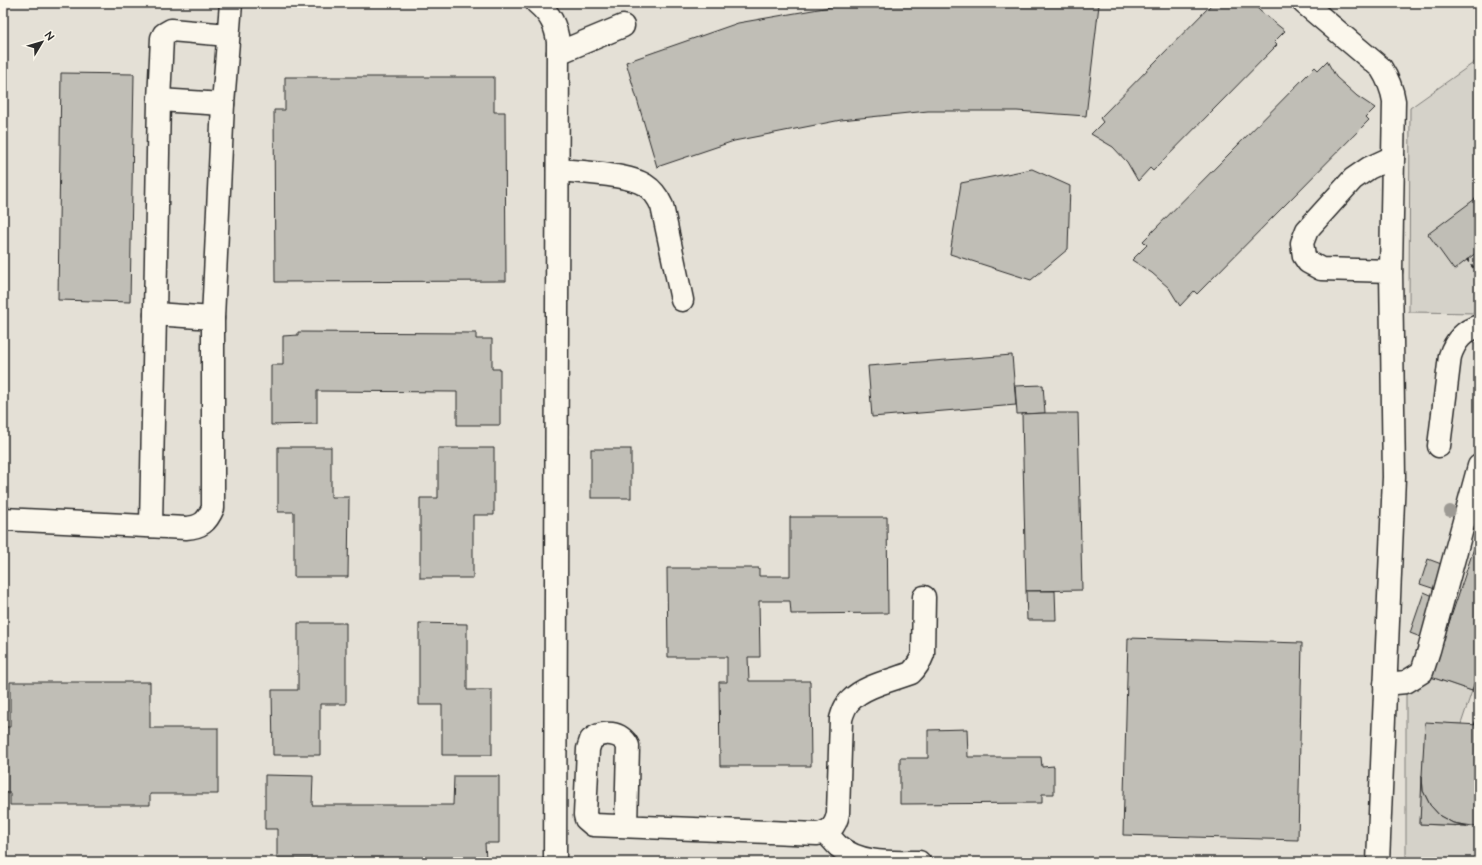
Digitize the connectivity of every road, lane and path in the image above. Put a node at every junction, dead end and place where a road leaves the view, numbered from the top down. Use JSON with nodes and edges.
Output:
{"nodes":[{"id":1,"x":232,"y":3,"type":"edge"},
{"id":2,"x":1304,"y":3,"type":"edge"},
{"id":3,"x":543,"y":6,"type":"edge"},
{"id":4,"x":623,"y":26,"type":"dead end"},
{"id":5,"x":228,"y":35,"type":"junction"},
{"id":6,"x":558,"y":53,"type":"junction"},
{"id":7,"x":159,"y":100,"type":"junction"},
{"id":8,"x":223,"y":104,"type":"junction"},
{"id":9,"x":1393,"y":157,"type":"junction"},
{"id":10,"x":558,"y":170,"type":"junction"},
{"id":11,"x":1467,"y":259,"type":"dead end"},
{"id":12,"x":1391,"y":271,"type":"junction"},
{"id":13,"x":1479,"y":275,"type":"edge"},
{"id":14,"x":682,"y":300,"type":"dead end"},
{"id":15,"x":155,"y":314,"type":"junction"},
{"id":16,"x":213,"y":318,"type":"junction"},
{"id":17,"x":1479,"y":326,"type":"edge"},
{"id":18,"x":1439,"y":446,"type":"dead end"},
{"id":19,"x":1479,"y":466,"type":"edge"},
{"id":20,"x":3,"y":519,"type":"edge"},
{"id":21,"x":151,"y":526,"type":"junction"},
{"id":22,"x":924,"y":597,"type":"dead end"},
{"id":23,"x":1385,"y":684,"type":"junction"},
{"id":24,"x":1479,"y":714,"type":"edge"},
{"id":25,"x":1475,"y":725,"type":"dead end"},
{"id":26,"x":626,"y":826,"type":"dead end"},
{"id":27,"x":826,"y":832,"type":"junction"},
{"id":28,"x":555,"y":862,"type":"edge"},
{"id":29,"x":919,"y":862,"type":"edge"},
{"id":30,"x":1378,"y":862,"type":"edge"}],
"edges":[{"from":1,"to":5,"type":"street"},
{"from":2,"to":9,"type":"street"},
{"from":3,"to":6,"type":"street"},
{"from":4,"to":6,"type":"street"},
{"from":5,"to":7,"type":"street"},
{"from":5,"to":8,"type":"street"},
{"from":6,"to":10,"type":"street"},
{"from":7,"to":8,"type":"street"},
{"from":7,"to":15,"type":"street"},
{"from":8,"to":16,"type":"street"},
{"from":9,"to":12,"type":"street"},
{"from":9,"to":12,"type":"street"},
{"from":10,"to":14,"type":"street"},
{"from":10,"to":28,"type":"street"},
{"from":11,"to":13,"type":"path"},
{"from":12,"to":23,"type":"street"},
{"from":15,"to":16,"type":"street"},
{"from":15,"to":21,"type":"street"},
{"from":16,"to":21,"type":"street"},
{"from":17,"to":18,"type":"street"},
{"from":19,"to":23,"type":"street"},
{"from":20,"to":21,"type":"street"},
{"from":22,"to":27,"type":"street"},
{"from":23,"to":30,"type":"street"},
{"from":24,"to":25,"type":"path"},
{"from":26,"to":27,"type":"street"},
{"from":27,"to":29,"type":"street"}]}
